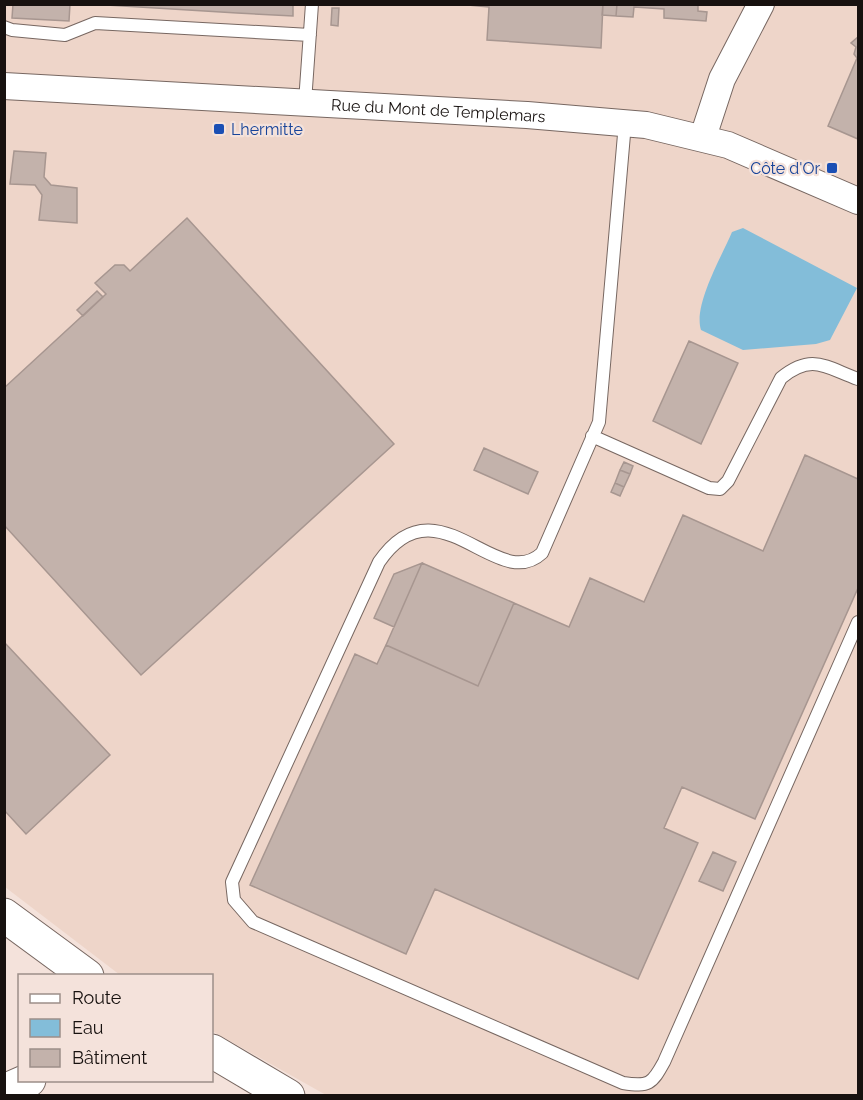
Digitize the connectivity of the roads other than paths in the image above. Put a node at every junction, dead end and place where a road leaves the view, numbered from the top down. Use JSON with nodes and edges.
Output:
{"nodes":[{"id":1,"x":312,"y":4,"type":"edge"},
{"id":2,"x":761,"y":4,"type":"edge"},
{"id":3,"x":4,"y":27,"type":"edge"},
{"id":4,"x":310,"y":35,"type":"junction"},
{"id":5,"x":4,"y":86,"type":"edge"},
{"id":6,"x":305,"y":102,"type":"junction"},
{"id":7,"x":625,"y":123,"type":"junction"},
{"id":8,"x":703,"y":137,"type":"junction"},
{"id":9,"x":858,"y":201,"type":"edge"},
{"id":10,"x":858,"y":379,"type":"edge"},
{"id":11,"x":592,"y":436,"type":"junction"},
{"id":12,"x":858,"y":622,"type":"edge"},
{"id":13,"x":4,"y":915,"type":"edge"},
{"id":14,"x":86,"y":974,"type":"edge"},
{"id":15,"x":213,"y":1052,"type":"edge"},
{"id":16,"x":18,"y":1079,"type":"edge"},
{"id":17,"x":24,"y":1082,"type":"edge"},
{"id":18,"x":4,"y":1090,"type":"edge"},
{"id":19,"x":288,"y":1095,"type":"edge"}],
"edges":[{"from":1,"to":4,"type":"lane"},
{"from":2,"to":8,"type":"street"},
{"from":3,"to":4,"type":"lane"},
{"from":4,"to":6,"type":"lane"},
{"from":5,"to":6,"type":"street","name":"Rue du Mont de Templemars"},
{"from":6,"to":7,"type":"street","name":"Rue du Mont de Templemars"},
{"from":7,"to":8,"type":"street","name":"Rue du Mont de Templemars"},
{"from":7,"to":11,"type":"lane"},
{"from":8,"to":9,"type":"street","name":"Rue du Mont de Templemars"},
{"from":10,"to":11,"type":"lane"},
{"from":11,"to":12,"type":"lane"},
{"from":13,"to":14,"type":"main road"},
{"from":15,"to":19,"type":"main road"},
{"from":16,"to":18,"type":"main road"},
{"from":17,"to":18,"type":"main road"}]}
